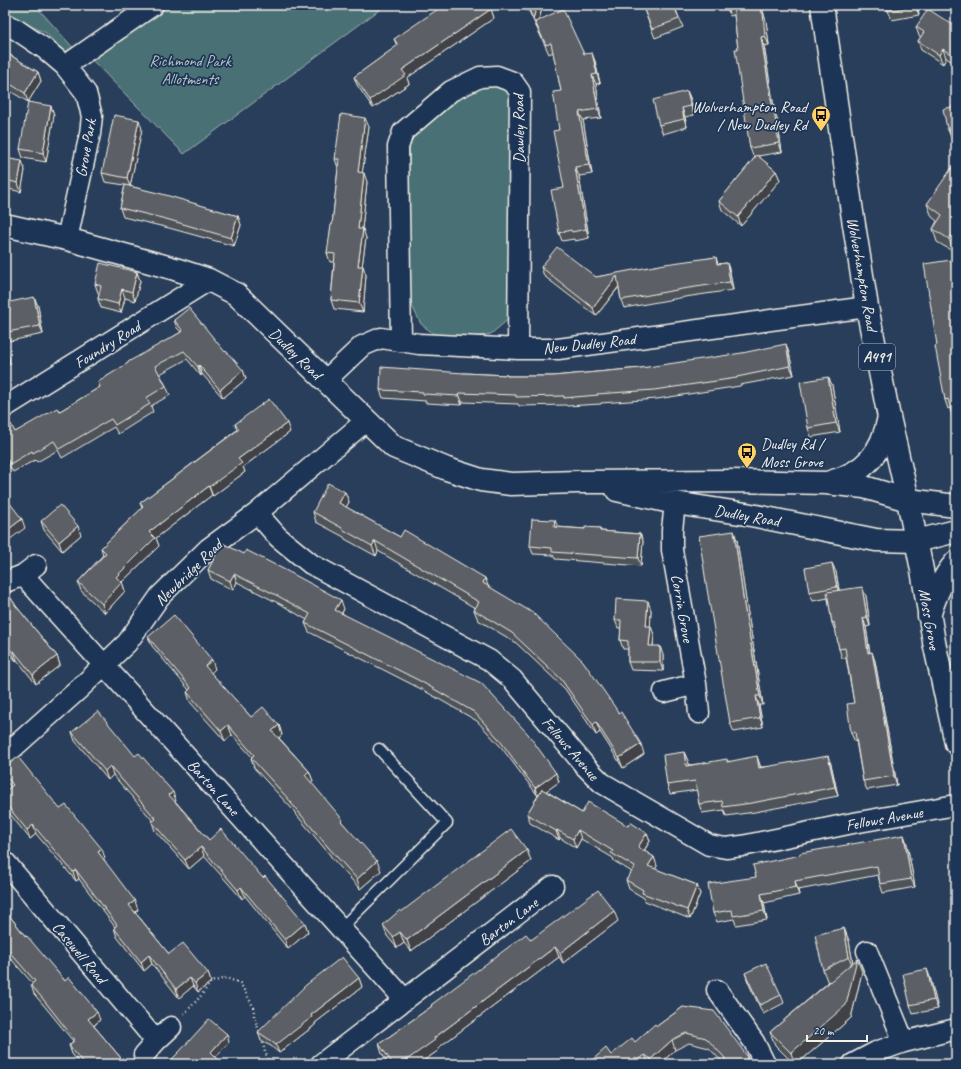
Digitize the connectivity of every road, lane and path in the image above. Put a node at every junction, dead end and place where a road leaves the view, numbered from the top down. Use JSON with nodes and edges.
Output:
{"nodes":[{"id":1,"x":153,"y":5,"type":"edge"},
{"id":2,"x":822,"y":5,"type":"edge"},
{"id":3,"x":5,"y":24,"type":"edge"},
{"id":4,"x":65,"y":66,"type":"junction"},
{"id":5,"x":5,"y":226,"type":"edge"},
{"id":6,"x":67,"y":239,"type":"junction"},
{"id":7,"x":209,"y":280,"type":"junction"},
{"id":8,"x":867,"y":307,"type":"junction"},
{"id":9,"x":402,"y":341,"type":"junction"},
{"id":10,"x":518,"y":349,"type":"junction"},
{"id":11,"x":325,"y":381,"type":"junction"},
{"id":12,"x":5,"y":406,"type":"edge"},
{"id":13,"x":889,"y":417,"type":"junction"},
{"id":14,"x":367,"y":420,"type":"junction"},
{"id":15,"x":578,"y":482,"type":"junction"},
{"id":16,"x":826,"y":483,"type":"junction"},
{"id":17,"x":908,"y":500,"type":"junction"},
{"id":18,"x":675,"y":503,"type":"junction"},
{"id":19,"x":956,"y":506,"type":"edge"},
{"id":20,"x":257,"y":513,"type":"junction"},
{"id":21,"x":956,"y":531,"type":"edge"},
{"id":22,"x":917,"y":541,"type":"junction"},
{"id":23,"x":956,"y":562,"type":"edge"},
{"id":24,"x":22,"y":574,"type":"dead end"},
{"id":25,"x":929,"y":616,"type":"junction"},
{"id":26,"x":104,"y":665,"type":"junction"},
{"id":27,"x":696,"y":684,"type":"junction"},
{"id":28,"x":664,"y":692,"type":"dead end"},
{"id":29,"x":699,"y":713,"type":"dead end"},
{"id":30,"x":956,"y":743,"type":"edge"},
{"id":31,"x":379,"y":749,"type":"dead end"},
{"id":32,"x":5,"y":754,"type":"edge"},
{"id":33,"x":956,"y":805,"type":"edge"},
{"id":34,"x":5,"y":862,"type":"edge"},
{"id":35,"x":553,"y":886,"type":"dead end"},
{"id":36,"x":341,"y":928,"type":"junction"},
{"id":37,"x":867,"y":951,"type":"dead end"},
{"id":38,"x":717,"y":990,"type":"dead end"},
{"id":39,"x":405,"y":1000,"type":"junction"},
{"id":40,"x":171,"y":1027,"type":"joint"},
{"id":41,"x":956,"y":1029,"type":"edge"},
{"id":42,"x":904,"y":1042,"type":"junction"},
{"id":43,"x":270,"y":1064,"type":"edge"},
{"id":44,"x":321,"y":1064,"type":"edge"},
{"id":45,"x":765,"y":1064,"type":"edge"},
{"id":46,"x":853,"y":1064,"type":"edge"}],
"edges":[{"from":1,"to":4,"type":"street"},
{"from":2,"to":8,"type":"main road","name":"Wolverhampton Road","number":"A491"},
{"from":3,"to":4,"type":"street","name":"Grove Park"},
{"from":4,"to":6,"type":"street","name":"Grove Park"},
{"from":5,"to":6,"type":"main road","name":"Dudley Road"},
{"from":6,"to":7,"type":"main road","name":"Dudley Road"},
{"from":7,"to":11,"type":"main road","name":"Dudley Road"},
{"from":7,"to":12,"type":"street","name":"Foundry Road"},
{"from":8,"to":10,"type":"street","name":"New Dudley Road"},
{"from":8,"to":13,"type":"main road","name":"Wolverhampton Road","number":"A491"},
{"from":9,"to":10,"type":"street","name":"New Dudley Road"},
{"from":9,"to":10,"type":"street","name":"Dawley Road"},
{"from":9,"to":11,"type":"street","name":"New Dudley Road"},
{"from":11,"to":14,"type":"main road","name":"Dudley Road"},
{"from":13,"to":16,"type":"main road"},
{"from":13,"to":17,"type":"main road","name":"Wolverhampton Road","number":"A491"},
{"from":14,"to":15,"type":"main road","name":"Dudley Road"},
{"from":14,"to":20,"type":"street","name":"Newbridge Road"},
{"from":15,"to":16,"type":"main road","name":"Dudley Road"},
{"from":15,"to":18,"type":"main road","name":"Dudley Road"},
{"from":16,"to":17,"type":"main road","name":"Dudley Road"},
{"from":17,"to":19,"type":"main road","name":"Dudley Road"},
{"from":17,"to":22,"type":"main road","name":"Wolverhampton Road","number":"A491"},
{"from":18,"to":22,"type":"main road","name":"Dudley Road"},
{"from":18,"to":27,"type":"street","name":"Corrin Grove"},
{"from":20,"to":26,"type":"street","name":"Newbridge Road"},
{"from":20,"to":33,"type":"street","name":"Fellows Avenue"},
{"from":21,"to":22,"type":"main road","name":"Dudley Road"},
{"from":22,"to":25,"type":"main road","name":"Moss Grove","number":"A491"},
{"from":23,"to":25,"type":"main road"},
{"from":24,"to":26,"type":"street","name":"Barton Lane"},
{"from":25,"to":30,"type":"main road","name":"Moss Grove","number":"A491"},
{"from":26,"to":32,"type":"street","name":"Newbridge Road"},
{"from":26,"to":36,"type":"street","name":"Barton Lane"},
{"from":27,"to":28,"type":"street"},
{"from":27,"to":29,"type":"street","name":"Corrin Grove"},
{"from":31,"to":36,"type":"lane"},
{"from":34,"to":40,"type":"street","name":"Casewell Road"},
{"from":35,"to":39,"type":"street","name":"Barton Lane"},
{"from":36,"to":39,"type":"street","name":"Barton Lane"},
{"from":37,"to":42,"type":"street"},
{"from":38,"to":45,"type":"street"},
{"from":39,"to":44,"type":"street","name":"Barton Lane"},
{"from":40,"to":43,"type":"path"},
{"from":41,"to":42,"type":"street"},
{"from":42,"to":46,"type":"street"}]}
